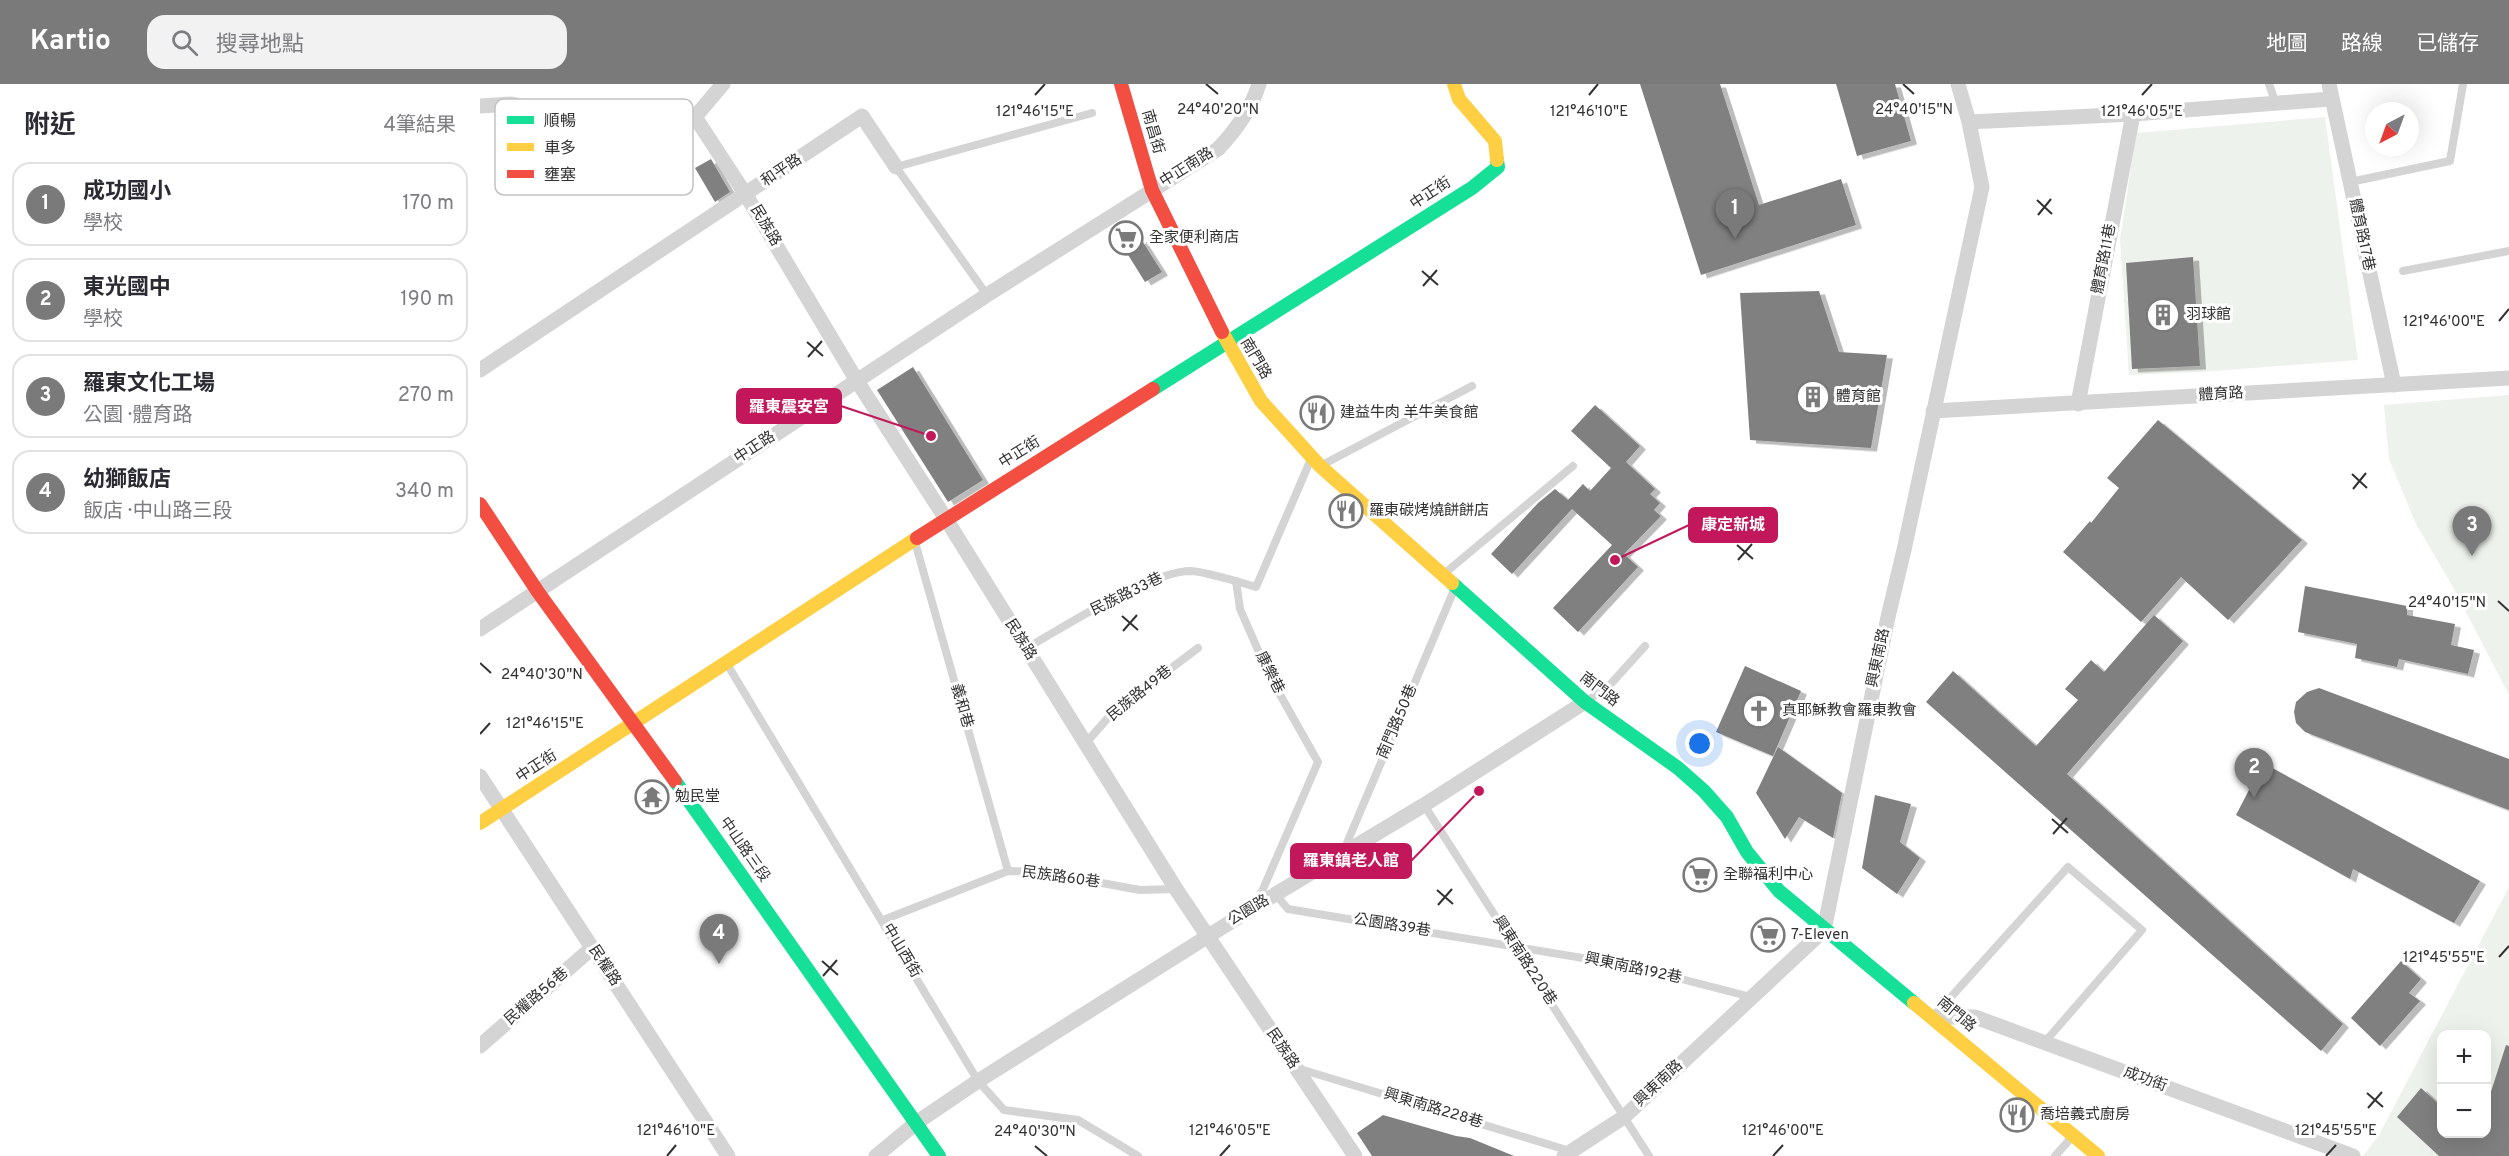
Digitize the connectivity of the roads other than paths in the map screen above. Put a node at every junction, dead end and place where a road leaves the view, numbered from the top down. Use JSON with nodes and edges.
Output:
{"nodes":[{"id":1,"x":723,"y":84,"type":"edge"},
{"id":2,"x":1121,"y":84,"type":"edge"},
{"id":3,"x":1259,"y":84,"type":"edge"},
{"id":4,"x":1454,"y":84,"type":"edge"},
{"id":5,"x":1958,"y":84,"type":"edge"},
{"id":6,"x":2269,"y":84,"type":"edge"},
{"id":7,"x":2463,"y":84,"type":"edge"},
{"id":8,"x":2330,"y":92,"type":"edge"},
{"id":9,"x":2277,"y":104,"type":"junction"},
{"id":10,"x":495,"y":105,"type":"edge"},
{"id":11,"x":480,"y":106,"type":"edge"},
{"id":12,"x":1092,"y":113,"type":"dead end"},
{"id":13,"x":2133,"y":114,"type":"junction"},
{"id":14,"x":695,"y":117,"type":"joint"},
{"id":15,"x":1969,"y":123,"type":"junction"},
{"id":16,"x":896,"y":167,"type":"junction"},
{"id":17,"x":2350,"y":182,"type":"junction"},
{"id":18,"x":1152,"y":190,"type":"junction"},
{"id":19,"x":746,"y":195,"type":"junction"},
{"id":20,"x":2509,"y":251,"type":"edge"},
{"id":21,"x":2403,"y":271,"type":"dead end"},
{"id":22,"x":987,"y":295,"type":"junction"},
{"id":23,"x":1227,"y":343,"type":"junction"},
{"id":24,"x":480,"y":370,"type":"edge"},
{"id":25,"x":2509,"y":378,"type":"edge"},
{"id":26,"x":856,"y":381,"type":"junction"},
{"id":27,"x":2394,"y":385,"type":"junction"},
{"id":28,"x":1472,"y":386,"type":"dead end"},
{"id":29,"x":2078,"y":404,"type":"junction"},
{"id":30,"x":1933,"y":411,"type":"junction"},
{"id":31,"x":1316,"y":462,"type":"junction"},
{"id":32,"x":1573,"y":466,"type":"dead end"},
{"id":33,"x":480,"y":504,"type":"edge"},
{"id":34,"x":946,"y":519,"type":"junction"},
{"id":35,"x":915,"y":540,"type":"junction"},
{"id":36,"x":1442,"y":575,"type":"junction"},
{"id":37,"x":1236,"y":581,"type":"junction"},
{"id":38,"x":1455,"y":587,"type":"junction"},
{"id":39,"x":538,"y":591,"type":"junction"},
{"id":40,"x":480,"y":629,"type":"edge"},
{"id":41,"x":1645,"y":646,"type":"dead end"},
{"id":42,"x":1198,"y":648,"type":"dead end"},
{"id":43,"x":1025,"y":649,"type":"junction"},
{"id":44,"x":727,"y":664,"type":"junction"},
{"id":45,"x":1585,"y":702,"type":"junction"},
{"id":46,"x":634,"y":723,"type":"junction"},
{"id":47,"x":1085,"y":744,"type":"junction"},
{"id":48,"x":480,"y":776,"type":"edge"},
{"id":49,"x":1424,"y":805,"type":"junction"},
{"id":50,"x":503,"y":809,"type":"junction"},
{"id":51,"x":480,"y":823,"type":"edge"},
{"id":52,"x":1342,"y":857,"type":"junction"},
{"id":53,"x":1008,"y":871,"type":"junction"},
{"id":54,"x":1176,"y":890,"type":"junction"},
{"id":55,"x":1276,"y":895,"type":"junction"},
{"id":56,"x":1256,"y":906,"type":"junction"},
{"id":57,"x":883,"y":920,"type":"junction"},
{"id":58,"x":1824,"y":930,"type":"junction"},
{"id":59,"x":1206,"y":937,"type":"junction"},
{"id":60,"x":1514,"y":945,"type":"junction"},
{"id":61,"x":592,"y":948,"type":"junction"},
{"id":62,"x":1752,"y":997,"type":"junction"},
{"id":63,"x":1933,"y":1017,"type":"junction"},
{"id":64,"x":2044,"y":1043,"type":"junction"},
{"id":65,"x":480,"y":1046,"type":"edge"},
{"id":66,"x":1295,"y":1068,"type":"junction"},
{"id":67,"x":978,"y":1081,"type":"junction"},
{"id":68,"x":1624,"y":1117,"type":"junction"},
{"id":69,"x":916,"y":1123,"type":"junction"},
{"id":70,"x":2073,"y":1136,"type":"junction"},
{"id":71,"x":1567,"y":1154,"type":"edge"},
{"id":72,"x":728,"y":1156,"type":"edge"},
{"id":73,"x":876,"y":1156,"type":"edge"},
{"id":74,"x":939,"y":1156,"type":"edge"},
{"id":75,"x":1138,"y":1156,"type":"edge"},
{"id":76,"x":1355,"y":1156,"type":"edge"},
{"id":77,"x":1649,"y":1156,"type":"edge"},
{"id":78,"x":2055,"y":1156,"type":"edge"},
{"id":79,"x":2098,"y":1156,"type":"edge"},
{"id":80,"x":2353,"y":1156,"type":"edge"}],
"edges":[{"from":1,"to":14,"type":"street"},
{"from":2,"to":18,"type":"street","name":"南昌街"},
{"from":3,"to":18,"type":"street","name":"中正南路"},
{"from":4,"to":23,"type":"street","name":"中正街"},
{"from":5,"to":15,"type":"street","name":"興東南路"},
{"from":6,"to":9,"type":"lane"},
{"from":7,"to":17,"type":"lane"},
{"from":8,"to":9,"type":"street"},
{"from":8,"to":17,"type":"street","name":"體育路17巷"},
{"from":9,"to":13,"type":"street"},
{"from":10,"to":11,"type":"street"},
{"from":12,"to":16,"type":"lane"},
{"from":13,"to":15,"type":"street"},
{"from":13,"to":29,"type":"street","name":"體育路11巷"},
{"from":14,"to":19,"type":"street","name":"民族路"},
{"from":15,"to":30,"type":"street","name":"興東南路"},
{"from":16,"to":19,"type":"street","name":"和平路"},
{"from":16,"to":22,"type":"lane"},
{"from":17,"to":27,"type":"street","name":"體育路17巷"},
{"from":18,"to":22,"type":"street","name":"中正路"},
{"from":18,"to":23,"type":"street","name":"南門路"},
{"from":19,"to":24,"type":"street","name":"和平路"},
{"from":19,"to":26,"type":"street","name":"民族路"},
{"from":20,"to":21,"type":"lane"},
{"from":22,"to":26,"type":"street","name":"中正路"},
{"from":23,"to":31,"type":"street","name":"南門路"},
{"from":23,"to":34,"type":"street","name":"中正街"},
{"from":25,"to":27,"type":"street","name":"體育路"},
{"from":26,"to":34,"type":"street","name":"民族路"},
{"from":26,"to":39,"type":"street","name":"中正路"},
{"from":27,"to":29,"type":"street","name":"體育路"},
{"from":28,"to":31,"type":"lane"},
{"from":29,"to":30,"type":"street","name":"體育路"},
{"from":30,"to":58,"type":"street","name":"興東南路"},
{"from":31,"to":36,"type":"street","name":"南門路"},
{"from":31,"to":37,"type":"lane"},
{"from":32,"to":36,"type":"lane"},
{"from":33,"to":39,"type":"street","name":"中山路三段"},
{"from":34,"to":35,"type":"street","name":"中正街"},
{"from":34,"to":43,"type":"street","name":"民族路"},
{"from":35,"to":44,"type":"street","name":"中正街"},
{"from":35,"to":53,"type":"lane","name":"義和巷"},
{"from":36,"to":38,"type":"street","name":"南門路"},
{"from":37,"to":43,"type":"lane","name":"民族路33巷"},
{"from":37,"to":56,"type":"lane","name":"康樂巷"},
{"from":38,"to":45,"type":"street","name":"南門路"},
{"from":38,"to":52,"type":"lane","name":"南門路50巷"},
{"from":39,"to":40,"type":"street","name":"中正路"},
{"from":39,"to":46,"type":"street","name":"中山路三段"},
{"from":41,"to":45,"type":"lane"},
{"from":42,"to":47,"type":"lane","name":"民族路49巷"},
{"from":43,"to":47,"type":"street","name":"民族路"},
{"from":44,"to":46,"type":"street","name":"中正街"},
{"from":44,"to":57,"type":"lane","name":"中山西街"},
{"from":45,"to":49,"type":"street","name":"公園路"},
{"from":45,"to":58,"type":"street","name":"南門路"},
{"from":46,"to":50,"type":"street","name":"中正街"},
{"from":46,"to":69,"type":"street","name":"中山路三段"},
{"from":47,"to":54,"type":"street","name":"民族路"},
{"from":48,"to":50,"type":"street","name":"民權路"},
{"from":49,"to":52,"type":"street","name":"公園路"},
{"from":49,"to":60,"type":"lane","name":"興東南路220巷"},
{"from":50,"to":51,"type":"street","name":"中正街"},
{"from":50,"to":61,"type":"street","name":"民權路"},
{"from":52,"to":55,"type":"street","name":"公園路"},
{"from":53,"to":54,"type":"lane","name":"民族路60巷"},
{"from":53,"to":57,"type":"lane","name":"民族路60巷"},
{"from":54,"to":59,"type":"street","name":"民族路"},
{"from":55,"to":56,"type":"street","name":"公園路"},
{"from":55,"to":60,"type":"lane","name":"公園路39巷"},
{"from":56,"to":59,"type":"street","name":"公園路"},
{"from":57,"to":67,"type":"lane","name":"中山西街"},
{"from":58,"to":62,"type":"street","name":"興東南路"},
{"from":58,"to":63,"type":"street","name":"南門路"},
{"from":59,"to":66,"type":"street","name":"民族路"},
{"from":59,"to":67,"type":"street","name":"公園路"},
{"from":60,"to":62,"type":"lane","name":"興東南路192巷"},
{"from":60,"to":68,"type":"lane","name":"興東南路220巷"},
{"from":61,"to":65,"type":"street","name":"民權路56巷"},
{"from":61,"to":72,"type":"street","name":"民權路"},
{"from":62,"to":68,"type":"street","name":"興東南路"},
{"from":63,"to":64,"type":"street","name":"成功街"},
{"from":63,"to":64,"type":"lane"},
{"from":63,"to":70,"type":"street","name":"南門路"},
{"from":64,"to":80,"type":"street","name":"成功街"},
{"from":66,"to":71,"type":"lane","name":"興東南路228巷"},
{"from":66,"to":76,"type":"street","name":"民族路"},
{"from":67,"to":69,"type":"street","name":"公園路"},
{"from":67,"to":75,"type":"lane","name":"中山西街"},
{"from":68,"to":71,"type":"street","name":"興東南路"},
{"from":68,"to":77,"type":"lane","name":"興東南路220巷"},
{"from":69,"to":73,"type":"street","name":"公園路"},
{"from":69,"to":74,"type":"street","name":"中山路三段"},
{"from":70,"to":78,"type":"lane"},
{"from":70,"to":79,"type":"street","name":"南門路"}]}
